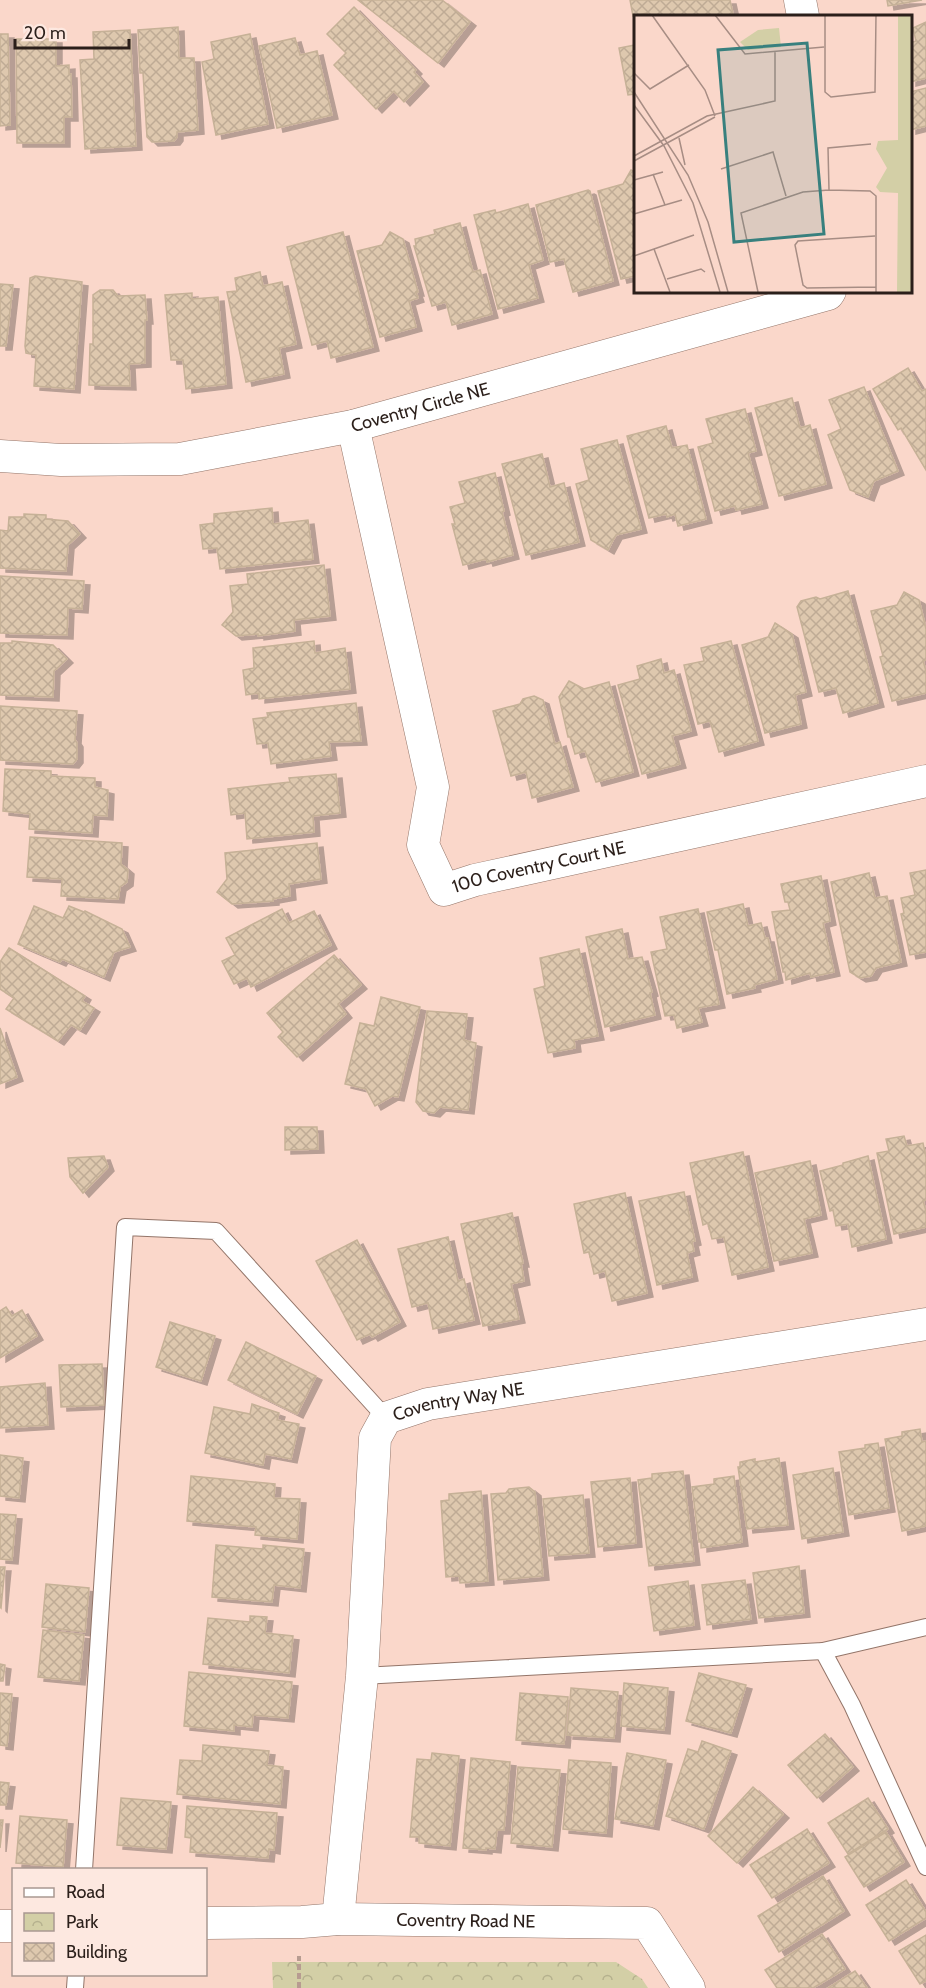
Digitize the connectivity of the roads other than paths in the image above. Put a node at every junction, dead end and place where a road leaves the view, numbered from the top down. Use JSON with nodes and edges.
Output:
{"nodes":[{"id":1,"x":800,"y":0,"type":"edge"},
{"id":2,"x":802,"y":15,"type":"edge"},
{"id":3,"x":829,"y":292,"type":"edge"},
{"id":4,"x":353,"y":426,"type":"junction"},
{"id":5,"x":0,"y":456,"type":"edge"},
{"id":6,"x":926,"y":781,"type":"edge"},
{"id":7,"x":926,"y":1324,"type":"edge"},
{"id":8,"x":386,"y":1418,"type":"junction"},
{"id":9,"x":926,"y":1628,"type":"edge"},
{"id":10,"x":824,"y":1651,"type":"junction"},
{"id":11,"x":362,"y":1676,"type":"junction"},
{"id":12,"x":926,"y":1867,"type":"edge"},
{"id":13,"x":84,"y":1868,"type":"edge"},
{"id":14,"x":338,"y":1919,"type":"junction"},
{"id":15,"x":207,"y":1923,"type":"edge"},
{"id":16,"x":689,"y":1988,"type":"edge"}],
"edges":[{"from":1,"to":2,"type":"street"},
{"from":3,"to":4,"type":"street","name":"Coventry Circle NE"},
{"from":4,"to":5,"type":"street","name":"Coventry Circle NE"},
{"from":4,"to":6,"type":"street","name":"100 Coventry Court NE"},
{"from":7,"to":8,"type":"street","name":"Coventry Way NE"},
{"from":8,"to":11,"type":"street","name":"Coventry Way NE"},
{"from":8,"to":13,"type":"lane"},
{"from":9,"to":10,"type":"lane"},
{"from":10,"to":11,"type":"lane"},
{"from":10,"to":12,"type":"lane"},
{"from":11,"to":14,"type":"street","name":"Coventry Way NE"},
{"from":14,"to":15,"type":"street","name":"Coventry Road NE"},
{"from":14,"to":16,"type":"street","name":"Coventry Road NE"}]}
